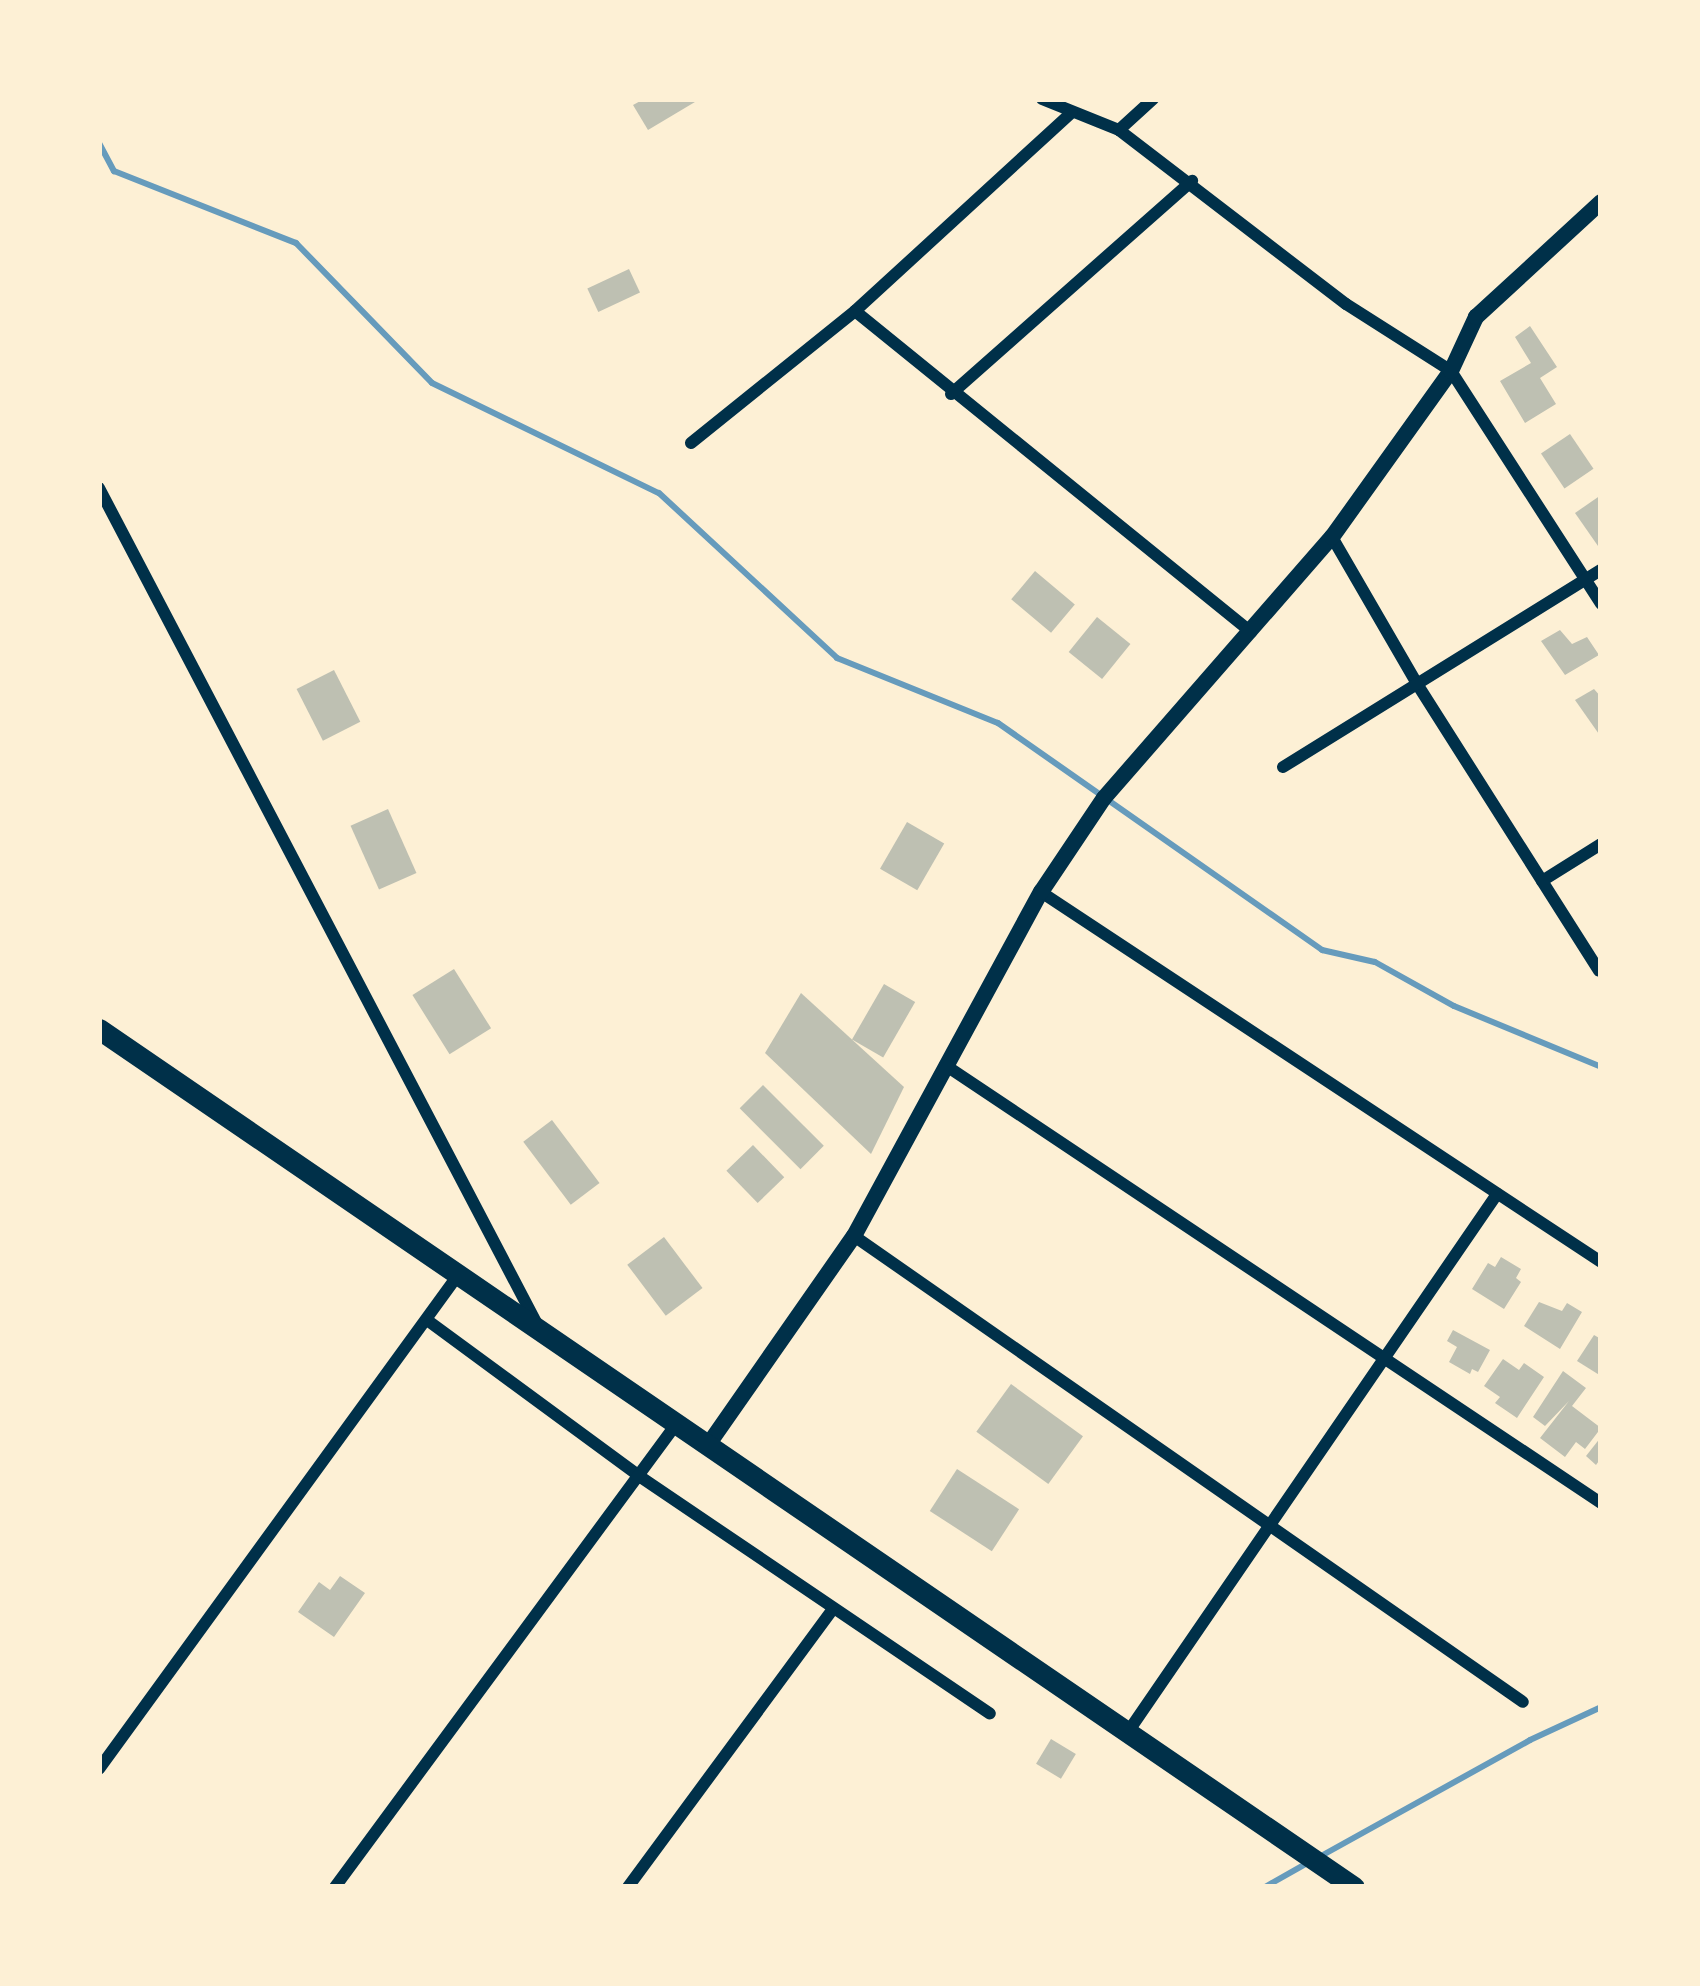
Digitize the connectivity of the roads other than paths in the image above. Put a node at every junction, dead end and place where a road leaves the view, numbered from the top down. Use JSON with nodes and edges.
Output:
{"nodes":[{"id":1,"x":1042,"y":99,"type":"edge"},
{"id":2,"x":1153,"y":99,"type":"edge"},
{"id":3,"x":1072,"y":112,"type":"junction"},
{"id":4,"x":1119,"y":130,"type":"junction"},
{"id":5,"x":1192,"y":181,"type":"junction"},
{"id":6,"x":1601,"y":202,"type":"edge"},
{"id":7,"x":855,"y":311,"type":"junction"},
{"id":8,"x":1451,"y":371,"type":"junction"},
{"id":9,"x":951,"y":394,"type":"junction"},
{"id":10,"x":691,"y":443,"type":"dead end"},
{"id":11,"x":99,"y":488,"type":"edge"},
{"id":12,"x":1332,"y":536,"type":"junction"},
{"id":13,"x":1601,"y":570,"type":"edge"},
{"id":14,"x":1585,"y":580,"type":"junction"},
{"id":15,"x":1601,"y":604,"type":"edge"},
{"id":16,"x":1251,"y":632,"type":"junction"},
{"id":17,"x":1419,"y":687,"type":"junction"},
{"id":18,"x":1283,"y":766,"type":"dead end"},
{"id":19,"x":1601,"y":844,"type":"edge"},
{"id":20,"x":1542,"y":881,"type":"junction"},
{"id":21,"x":1041,"y":892,"type":"junction"},
{"id":22,"x":1599,"y":971,"type":"edge"},
{"id":23,"x":99,"y":1029,"type":"edge"},
{"id":24,"x":945,"y":1065,"type":"junction"},
{"id":25,"x":1497,"y":1194,"type":"junction"},
{"id":26,"x":854,"y":1236,"type":"junction"},
{"id":27,"x":1601,"y":1262,"type":"edge"},
{"id":28,"x":458,"y":1275,"type":"junction"},
{"id":29,"x":427,"y":1320,"type":"junction"},
{"id":30,"x":539,"y":1327,"type":"junction"},
{"id":31,"x":1385,"y":1358,"type":"junction"},
{"id":32,"x":677,"y":1423,"type":"junction"},
{"id":33,"x":708,"y":1445,"type":"junction"},
{"id":34,"x":642,"y":1478,"type":"junction"},
{"id":35,"x":1601,"y":1503,"type":"edge"},
{"id":36,"x":1268,"y":1526,"type":"junction"},
{"id":37,"x":833,"y":1609,"type":"junction"},
{"id":38,"x":1523,"y":1702,"type":"dead end"},
{"id":39,"x":989,"y":1714,"type":"dead end"},
{"id":40,"x":1130,"y":1729,"type":"junction"},
{"id":41,"x":99,"y":1769,"type":"edge"},
{"id":42,"x":335,"y":1887,"type":"edge"},
{"id":43,"x":628,"y":1887,"type":"edge"},
{"id":44,"x":1354,"y":1887,"type":"edge"}],
"edges":[{"from":1,"to":3,"type":"street"},
{"from":2,"to":4,"type":"street"},
{"from":3,"to":4,"type":"street"},
{"from":3,"to":7,"type":"street"},
{"from":4,"to":5,"type":"street"},
{"from":5,"to":8,"type":"street"},
{"from":5,"to":9,"type":"street"},
{"from":6,"to":8,"type":"street"},
{"from":7,"to":9,"type":"street"},
{"from":7,"to":10,"type":"street"},
{"from":8,"to":12,"type":"street"},
{"from":8,"to":14,"type":"street"},
{"from":9,"to":16,"type":"street"},
{"from":11,"to":30,"type":"street"},
{"from":12,"to":16,"type":"street"},
{"from":12,"to":17,"type":"street"},
{"from":13,"to":14,"type":"street"},
{"from":14,"to":15,"type":"street"},
{"from":14,"to":17,"type":"street"},
{"from":16,"to":21,"type":"street"},
{"from":17,"to":18,"type":"street"},
{"from":17,"to":20,"type":"street"},
{"from":19,"to":20,"type":"street"},
{"from":20,"to":22,"type":"street"},
{"from":21,"to":24,"type":"street"},
{"from":21,"to":25,"type":"street"},
{"from":23,"to":28,"type":"main road"},
{"from":24,"to":26,"type":"street"},
{"from":24,"to":31,"type":"street"},
{"from":25,"to":27,"type":"street"},
{"from":25,"to":31,"type":"street"},
{"from":26,"to":33,"type":"street"},
{"from":26,"to":36,"type":"street"},
{"from":28,"to":29,"type":"street"},
{"from":28,"to":30,"type":"main road"},
{"from":29,"to":34,"type":"street"},
{"from":29,"to":41,"type":"street"},
{"from":30,"to":32,"type":"main road"},
{"from":31,"to":35,"type":"street"},
{"from":31,"to":36,"type":"street"},
{"from":32,"to":33,"type":"main road"},
{"from":32,"to":34,"type":"street"},
{"from":33,"to":40,"type":"main road"},
{"from":34,"to":37,"type":"street"},
{"from":34,"to":42,"type":"street"},
{"from":36,"to":38,"type":"street"},
{"from":36,"to":40,"type":"street"},
{"from":37,"to":39,"type":"street"},
{"from":37,"to":43,"type":"street"},
{"from":40,"to":44,"type":"main road"}]}
